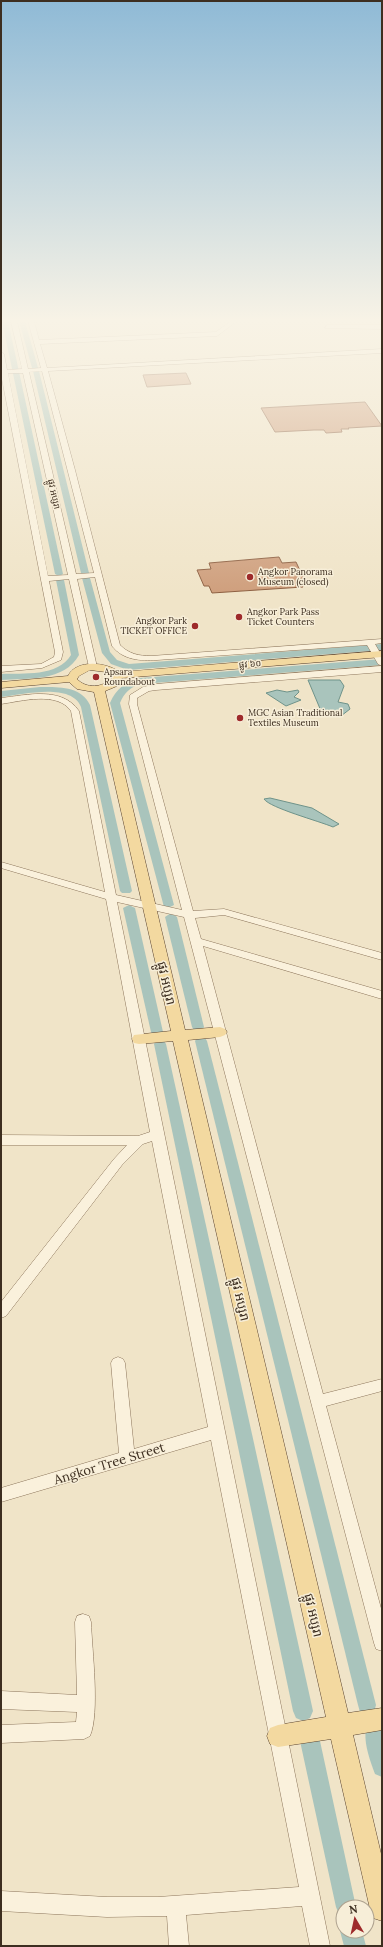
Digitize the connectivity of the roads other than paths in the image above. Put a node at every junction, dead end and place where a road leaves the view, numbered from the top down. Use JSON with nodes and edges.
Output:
{"nodes":[{"id":1,"x":11,"y":412,"type":"edge"},
{"id":2,"x":34,"y":412,"type":"edge"},
{"id":3,"x":56,"y":412,"type":"edge"},
{"id":4,"x":97,"y":575,"type":"junction"},
{"id":5,"x":74,"y":576,"type":"junction"},
{"id":6,"x":45,"y":579,"type":"junction"},
{"id":7,"x":382,"y":641,"type":"edge"},
{"id":8,"x":375,"y":650,"type":"edge"},
{"id":9,"x":382,"y":664,"type":"edge"},
{"id":10,"x":93,"y":667,"type":"junction"},
{"id":11,"x":1,"y":669,"type":"edge"},
{"id":12,"x":382,"y":669,"type":"edge"},
{"id":13,"x":117,"y":675,"type":"junction"},
{"id":14,"x":72,"y":679,"type":"junction"},
{"id":15,"x":1,"y":685,"type":"edge"},
{"id":16,"x":99,"y":688,"type":"junction"},
{"id":17,"x":1,"y":700,"type":"edge"},
{"id":18,"x":1,"y":865,"type":"edge"},
{"id":19,"x":111,"y":897,"type":"junction"},
{"id":20,"x":150,"y":907,"type":"junction"},
{"id":21,"x":189,"y":915,"type":"junction"},
{"id":22,"x":196,"y":941,"type":"junction"},
{"id":23,"x":382,"y":957,"type":"edge"},
{"id":24,"x":382,"y":995,"type":"edge"},
{"id":25,"x":220,"y":1032,"type":"junction"},
{"id":26,"x":180,"y":1036,"type":"junction"},
{"id":27,"x":139,"y":1039,"type":"junction"},
{"id":28,"x":157,"y":1134,"type":"junction"},
{"id":29,"x":1,"y":1140,"type":"edge"},
{"id":30,"x":139,"y":1141,"type":"junction"},
{"id":31,"x":1,"y":1312,"type":"edge"},
{"id":32,"x":118,"y":1363,"type":"dead end"},
{"id":33,"x":382,"y":1385,"type":"edge"},
{"id":34,"x":318,"y":1401,"type":"junction"},
{"id":35,"x":218,"y":1431,"type":"junction"},
{"id":36,"x":127,"y":1458,"type":"junction"},
{"id":37,"x":1,"y":1495,"type":"edge"},
{"id":38,"x":83,"y":1622,"type":"dead end"},
{"id":39,"x":382,"y":1643,"type":"edge"},
{"id":40,"x":1,"y":1700,"type":"edge"},
{"id":41,"x":86,"y":1704,"type":"junction"},
{"id":42,"x":382,"y":1719,"type":"edge"},
{"id":43,"x":340,"y":1726,"type":"junction"},
{"id":44,"x":1,"y":1734,"type":"edge"},
{"id":45,"x":278,"y":1736,"type":"junction"},
{"id":46,"x":310,"y":1896,"type":"junction"},
{"id":47,"x":1,"y":1901,"type":"edge"},
{"id":48,"x":176,"y":1906,"type":"junction"},
{"id":49,"x":382,"y":1909,"type":"edge"},
{"id":50,"x":179,"y":1946,"type":"edge"},
{"id":51,"x":320,"y":1946,"type":"edge"}],
"edges":[{"from":1,"to":6,"type":"street"},
{"from":2,"to":5,"type":"street","name":"ផ្លូវ អប្សរា"},
{"from":3,"to":4,"type":"street"},
{"from":4,"to":5,"type":"street"},
{"from":4,"to":8,"type":"street"},
{"from":5,"to":6,"type":"street"},
{"from":5,"to":10,"type":"street","name":"ផ្លូវ អប្សរា"},
{"from":6,"to":11,"type":"street"},
{"from":7,"to":8,"type":"street"},
{"from":8,"to":9,"type":"street"},
{"from":8,"to":13,"type":"main road","name":"ផ្លូវ ៦០"},
{"from":10,"to":13,"type":"main road"},
{"from":10,"to":14,"type":"main road"},
{"from":12,"to":21,"type":"street"},
{"from":13,"to":16,"type":"main road"},
{"from":14,"to":15,"type":"main road"},
{"from":14,"to":16,"type":"main road"},
{"from":16,"to":20,"type":"main road","name":"ផ្លូវ អប្សរា"},
{"from":17,"to":19,"type":"street"},
{"from":18,"to":19,"type":"street"},
{"from":19,"to":20,"type":"street"},
{"from":19,"to":27,"type":"street"},
{"from":20,"to":21,"type":"street"},
{"from":20,"to":26,"type":"main road","name":"ផ្លូវ អប្សរា"},
{"from":21,"to":22,"type":"street"},
{"from":21,"to":23,"type":"street"},
{"from":22,"to":24,"type":"street"},
{"from":22,"to":25,"type":"street"},
{"from":25,"to":26,"type":"main road"},
{"from":25,"to":34,"type":"street"},
{"from":26,"to":27,"type":"main road"},
{"from":26,"to":43,"type":"main road","name":"ផ្លូវ អប្សរា"},
{"from":27,"to":28,"type":"street"},
{"from":28,"to":30,"type":"street"},
{"from":28,"to":35,"type":"street"},
{"from":29,"to":30,"type":"street"},
{"from":30,"to":31,"type":"street"},
{"from":32,"to":36,"type":"street"},
{"from":33,"to":34,"type":"street"},
{"from":34,"to":39,"type":"street"},
{"from":35,"to":36,"type":"street","name":"Angkor Tree Street"},
{"from":35,"to":45,"type":"street"},
{"from":36,"to":37,"type":"street","name":"Angkor Tree Street"},
{"from":38,"to":41,"type":"street"},
{"from":40,"to":41,"type":"street"},
{"from":41,"to":44,"type":"street"},
{"from":42,"to":43,"type":"main road"},
{"from":43,"to":45,"type":"main road"},
{"from":43,"to":49,"type":"main road","name":"ផ្លូវ អប្សរា"},
{"from":45,"to":46,"type":"street"},
{"from":46,"to":48,"type":"street"},
{"from":46,"to":51,"type":"street"},
{"from":47,"to":48,"type":"street"},
{"from":48,"to":50,"type":"street"}]}
